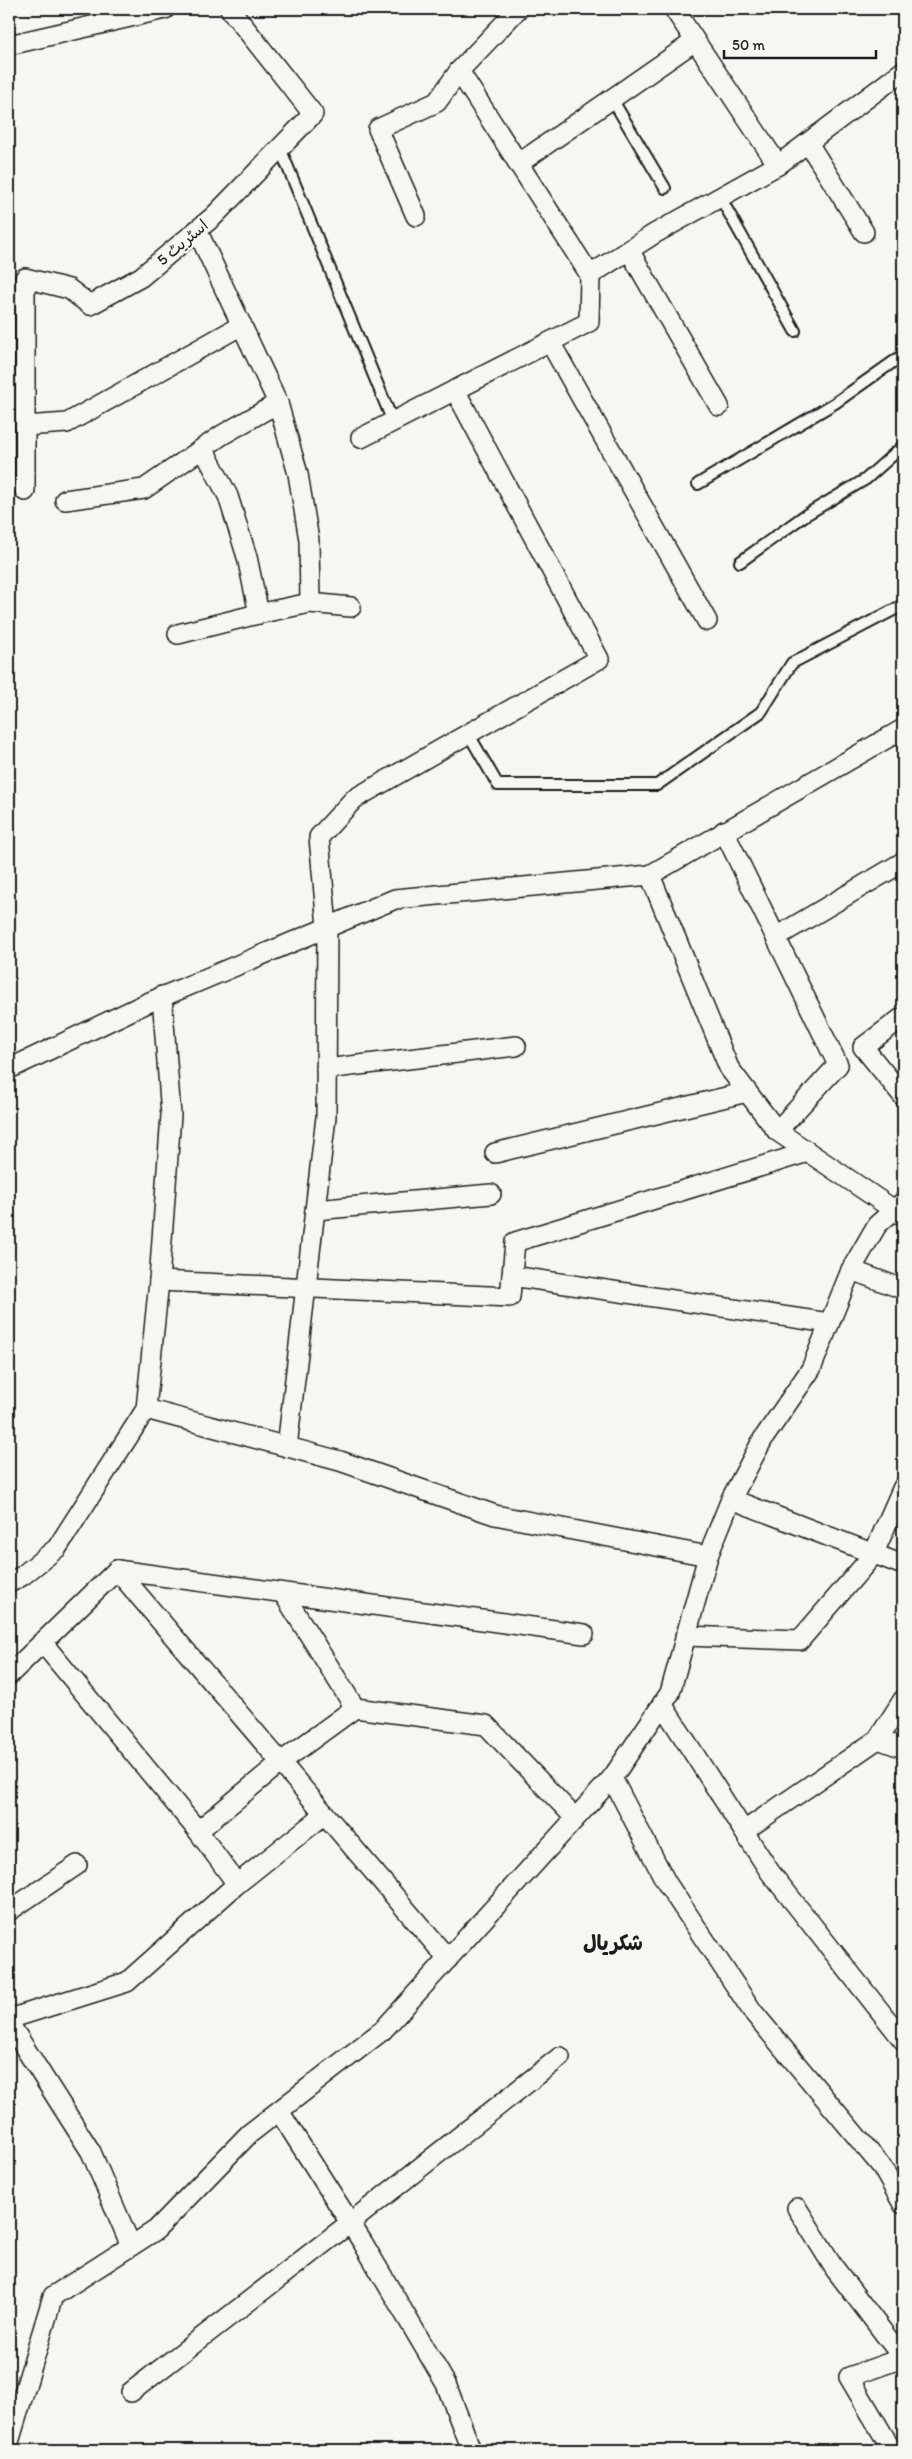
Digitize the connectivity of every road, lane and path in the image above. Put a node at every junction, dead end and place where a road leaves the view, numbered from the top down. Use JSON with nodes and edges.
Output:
{"nodes":[{"id":1,"x":165,"y":9,"type":"edge"},
{"id":2,"x":230,"y":9,"type":"edge"},
{"id":3,"x":518,"y":9,"type":"edge"},
{"id":4,"x":674,"y":9,"type":"edge"},
{"id":5,"x":695,"y":41,"type":"junction"},
{"id":6,"x":9,"y":45,"type":"edge"},
{"id":7,"x":459,"y":71,"type":"junction"},
{"id":8,"x":903,"y":71,"type":"edge"},
{"id":9,"x":612,"y":99,"type":"junction"},
{"id":10,"x":808,"y":143,"type":"junction"},
{"id":11,"x":280,"y":148,"type":"junction"},
{"id":12,"x":518,"y":164,"type":"junction"},
{"id":13,"x":778,"y":165,"type":"junction"},
{"id":14,"x":665,"y":188,"type":"dead end"},
{"id":15,"x":720,"y":197,"type":"junction"},
{"id":16,"x":416,"y":216,"type":"dead end"},
{"id":17,"x":197,"y":230,"type":"junction"},
{"id":18,"x":864,"y":232,"type":"dead end"},
{"id":19,"x":629,"y":250,"type":"junction"},
{"id":20,"x":590,"y":275,"type":"junction"},
{"id":21,"x":242,"y":325,"type":"junction"},
{"id":22,"x":795,"y":331,"type":"dead end"},
{"id":23,"x":550,"y":342,"type":"junction"},
{"id":24,"x":903,"y":355,"type":"edge"},
{"id":25,"x":456,"y":390,"type":"junction"},
{"id":26,"x":278,"y":403,"type":"junction"},
{"id":27,"x":720,"y":406,"type":"dead end"},
{"id":28,"x":393,"y":422,"type":"junction"},
{"id":29,"x":25,"y":426,"type":"junction"},
{"id":30,"x":362,"y":438,"type":"dead end"},
{"id":31,"x":903,"y":446,"type":"edge"},
{"id":32,"x":203,"y":448,"type":"junction"},
{"id":33,"x":698,"y":484,"type":"dead end"},
{"id":34,"x":25,"y":490,"type":"dead end"},
{"id":35,"x":65,"y":500,"type":"dead end"},
{"id":36,"x":740,"y":562,"type":"dead end"},
{"id":37,"x":310,"y":603,"type":"junction"},
{"id":38,"x":903,"y":605,"type":"edge"},
{"id":39,"x":351,"y":607,"type":"dead end"},
{"id":40,"x":259,"y":614,"type":"junction"},
{"id":41,"x":707,"y":621,"type":"dead end"},
{"id":42,"x":178,"y":634,"type":"dead end"},
{"id":43,"x":903,"y":729,"type":"edge"},
{"id":44,"x":468,"y":733,"type":"junction"},
{"id":45,"x":724,"y":831,"type":"junction"},
{"id":46,"x":903,"y":862,"type":"edge"},
{"id":47,"x":650,"y":875,"type":"junction"},
{"id":48,"x":327,"y":927,"type":"junction"},
{"id":49,"x":776,"y":937,"type":"junction"},
{"id":50,"x":162,"y":996,"type":"junction"},
{"id":51,"x":903,"y":1017,"type":"edge"},
{"id":52,"x":516,"y":1046,"type":"dead end"},
{"id":53,"x":9,"y":1069,"type":"edge"},
{"id":54,"x":326,"y":1069,"type":"junction"},
{"id":55,"x":747,"y":1092,"type":"junction"},
{"id":56,"x":903,"y":1096,"type":"edge"},
{"id":57,"x":777,"y":1131,"type":"junction"},
{"id":58,"x":808,"y":1152,"type":"junction"},
{"id":59,"x":495,"y":1153,"type":"dead end"},
{"id":60,"x":491,"y":1194,"type":"dead end"},
{"id":61,"x":900,"y":1209,"type":"edge"},
{"id":62,"x":315,"y":1210,"type":"junction"},
{"id":63,"x":850,"y":1270,"type":"junction"},
{"id":64,"x":512,"y":1276,"type":"junction"},
{"id":65,"x":159,"y":1281,"type":"junction"},
{"id":66,"x":306,"y":1287,"type":"junction"},
{"id":67,"x":903,"y":1289,"type":"edge"},
{"id":68,"x":829,"y":1323,"type":"junction"},
{"id":69,"x":146,"y":1409,"type":"junction"},
{"id":70,"x":287,"y":1447,"type":"junction"},
{"id":71,"x":903,"y":1487,"type":"edge"},
{"id":72,"x":731,"y":1500,"type":"junction"},
{"id":73,"x":873,"y":1555,"type":"junction"},
{"id":74,"x":708,"y":1556,"type":"junction"},
{"id":75,"x":903,"y":1565,"type":"edge"},
{"id":76,"x":117,"y":1570,"type":"junction"},
{"id":77,"x":9,"y":1584,"type":"edge"},
{"id":78,"x":283,"y":1592,"type":"junction"},
{"id":79,"x":584,"y":1634,"type":"dead end"},
{"id":80,"x":685,"y":1636,"type":"junction"},
{"id":81,"x":42,"y":1642,"type":"junction"},
{"id":82,"x":9,"y":1675,"type":"edge"},
{"id":83,"x":903,"y":1700,"type":"edge"},
{"id":84,"x":662,"y":1704,"type":"junction"},
{"id":85,"x":355,"y":1708,"type":"junction"},
{"id":86,"x":878,"y":1739,"type":"junction"},
{"id":87,"x":903,"y":1748,"type":"edge"},
{"id":88,"x":281,"y":1762,"type":"junction"},
{"id":89,"x":612,"y":1778,"type":"junction"},
{"id":90,"x":324,"y":1814,"type":"junction"},
{"id":91,"x":575,"y":1818,"type":"junction"},
{"id":92,"x":198,"y":1831,"type":"junction"},
{"id":93,"x":744,"y":1831,"type":"junction"},
{"id":94,"x":78,"y":1865,"type":"dead end"},
{"id":95,"x":237,"y":1884,"type":"junction"},
{"id":96,"x":9,"y":1911,"type":"edge"},
{"id":97,"x":448,"y":1959,"type":"junction"},
{"id":98,"x":9,"y":2019,"type":"edge"},
{"id":99,"x":9,"y":2023,"type":"edge"},
{"id":100,"x":902,"y":2034,"type":"edge"},
{"id":101,"x":560,"y":2057,"type":"dead end"},
{"id":102,"x":279,"y":2110,"type":"junction"},
{"id":103,"x":903,"y":2204,"type":"edge"},
{"id":104,"x":797,"y":2208,"type":"dead end"},
{"id":105,"x":350,"y":2223,"type":"junction"},
{"id":106,"x":131,"y":2246,"type":"junction"},
{"id":107,"x":131,"y":2392,"type":"dead end"},
{"id":108,"x":9,"y":2442,"type":"edge"},
{"id":109,"x":471,"y":2450,"type":"edge"},
{"id":110,"x":892,"y":2450,"type":"edge"}],
"edges":[{"from":1,"to":6,"type":"street"},
{"from":2,"to":11,"type":"street","name":"اسٹریٹ 5"},
{"from":3,"to":7,"type":"street"},
{"from":4,"to":5,"type":"street"},
{"from":5,"to":9,"type":"street"},
{"from":5,"to":13,"type":"street"},
{"from":7,"to":12,"type":"street"},
{"from":7,"to":16,"type":"street"},
{"from":8,"to":10,"type":"street"},
{"from":9,"to":12,"type":"street"},
{"from":9,"to":14,"type":"lane"},
{"from":10,"to":13,"type":"street"},
{"from":10,"to":18,"type":"street"},
{"from":11,"to":17,"type":"street","name":"اسٹریٹ 5"},
{"from":11,"to":28,"type":"lane"},
{"from":12,"to":20,"type":"street"},
{"from":13,"to":15,"type":"street"},
{"from":15,"to":19,"type":"street"},
{"from":15,"to":22,"type":"lane"},
{"from":17,"to":21,"type":"street"},
{"from":17,"to":29,"type":"street","name":"اسٹریٹ 5"},
{"from":19,"to":20,"type":"street"},
{"from":19,"to":27,"type":"street"},
{"from":20,"to":23,"type":"street"},
{"from":21,"to":26,"type":"street"},
{"from":21,"to":29,"type":"street"},
{"from":23,"to":25,"type":"street"},
{"from":23,"to":41,"type":"street"},
{"from":24,"to":33,"type":"lane"},
{"from":25,"to":28,"type":"street"},
{"from":25,"to":44,"type":"street"},
{"from":26,"to":32,"type":"street"},
{"from":26,"to":37,"type":"street"},
{"from":28,"to":30,"type":"street"},
{"from":29,"to":34,"type":"street"},
{"from":31,"to":36,"type":"lane"},
{"from":32,"to":35,"type":"street"},
{"from":32,"to":40,"type":"street"},
{"from":37,"to":39,"type":"street"},
{"from":37,"to":40,"type":"street"},
{"from":38,"to":44,"type":"lane"},
{"from":40,"to":42,"type":"street"},
{"from":43,"to":45,"type":"street"},
{"from":44,"to":48,"type":"street"},
{"from":45,"to":47,"type":"street"},
{"from":45,"to":49,"type":"street"},
{"from":46,"to":49,"type":"street"},
{"from":47,"to":48,"type":"street"},
{"from":47,"to":55,"type":"street"},
{"from":48,"to":50,"type":"street"},
{"from":48,"to":54,"type":"street"},
{"from":49,"to":57,"type":"street"},
{"from":50,"to":53,"type":"street"},
{"from":50,"to":65,"type":"street"},
{"from":51,"to":56,"type":"street"},
{"from":52,"to":54,"type":"street"},
{"from":54,"to":62,"type":"street"},
{"from":55,"to":57,"type":"street"},
{"from":55,"to":59,"type":"street"},
{"from":57,"to":58,"type":"street"},
{"from":58,"to":61,"type":"street"},
{"from":58,"to":64,"type":"street"},
{"from":60,"to":62,"type":"street"},
{"from":61,"to":63,"type":"street"},
{"from":62,"to":66,"type":"street"},
{"from":63,"to":67,"type":"street"},
{"from":63,"to":68,"type":"street"},
{"from":64,"to":66,"type":"street"},
{"from":64,"to":68,"type":"street"},
{"from":65,"to":66,"type":"street"},
{"from":65,"to":69,"type":"street"},
{"from":66,"to":70,"type":"street"},
{"from":68,"to":72,"type":"street"},
{"from":69,"to":70,"type":"street"},
{"from":69,"to":77,"type":"street"},
{"from":70,"to":74,"type":"street"},
{"from":71,"to":73,"type":"street"},
{"from":72,"to":73,"type":"street"},
{"from":72,"to":74,"type":"street"},
{"from":73,"to":75,"type":"street"},
{"from":73,"to":80,"type":"street"},
{"from":74,"to":80,"type":"street"},
{"from":76,"to":78,"type":"street"},
{"from":76,"to":81,"type":"street"},
{"from":76,"to":88,"type":"street"},
{"from":78,"to":79,"type":"street"},
{"from":78,"to":85,"type":"street"},
{"from":80,"to":84,"type":"street"},
{"from":81,"to":82,"type":"street"},
{"from":81,"to":92,"type":"street"},
{"from":83,"to":86,"type":"street"},
{"from":84,"to":89,"type":"street"},
{"from":84,"to":93,"type":"street"},
{"from":85,"to":88,"type":"street"},
{"from":85,"to":91,"type":"street"},
{"from":86,"to":87,"type":"street"},
{"from":86,"to":93,"type":"street"},
{"from":88,"to":90,"type":"street"},
{"from":88,"to":92,"type":"street"},
{"from":89,"to":91,"type":"street"},
{"from":89,"to":103,"type":"street"},
{"from":90,"to":95,"type":"street"},
{"from":90,"to":97,"type":"street"},
{"from":91,"to":97,"type":"street"},
{"from":92,"to":95,"type":"street"},
{"from":93,"to":100,"type":"street"},
{"from":94,"to":96,"type":"street"},
{"from":95,"to":98,"type":"street"},
{"from":97,"to":102,"type":"street"},
{"from":99,"to":106,"type":"street"},
{"from":101,"to":105,"type":"street"},
{"from":102,"to":105,"type":"street"},
{"from":102,"to":106,"type":"street"},
{"from":104,"to":110,"type":"street"},
{"from":105,"to":107,"type":"street"},
{"from":105,"to":109,"type":"street"},
{"from":106,"to":108,"type":"street"}]}
